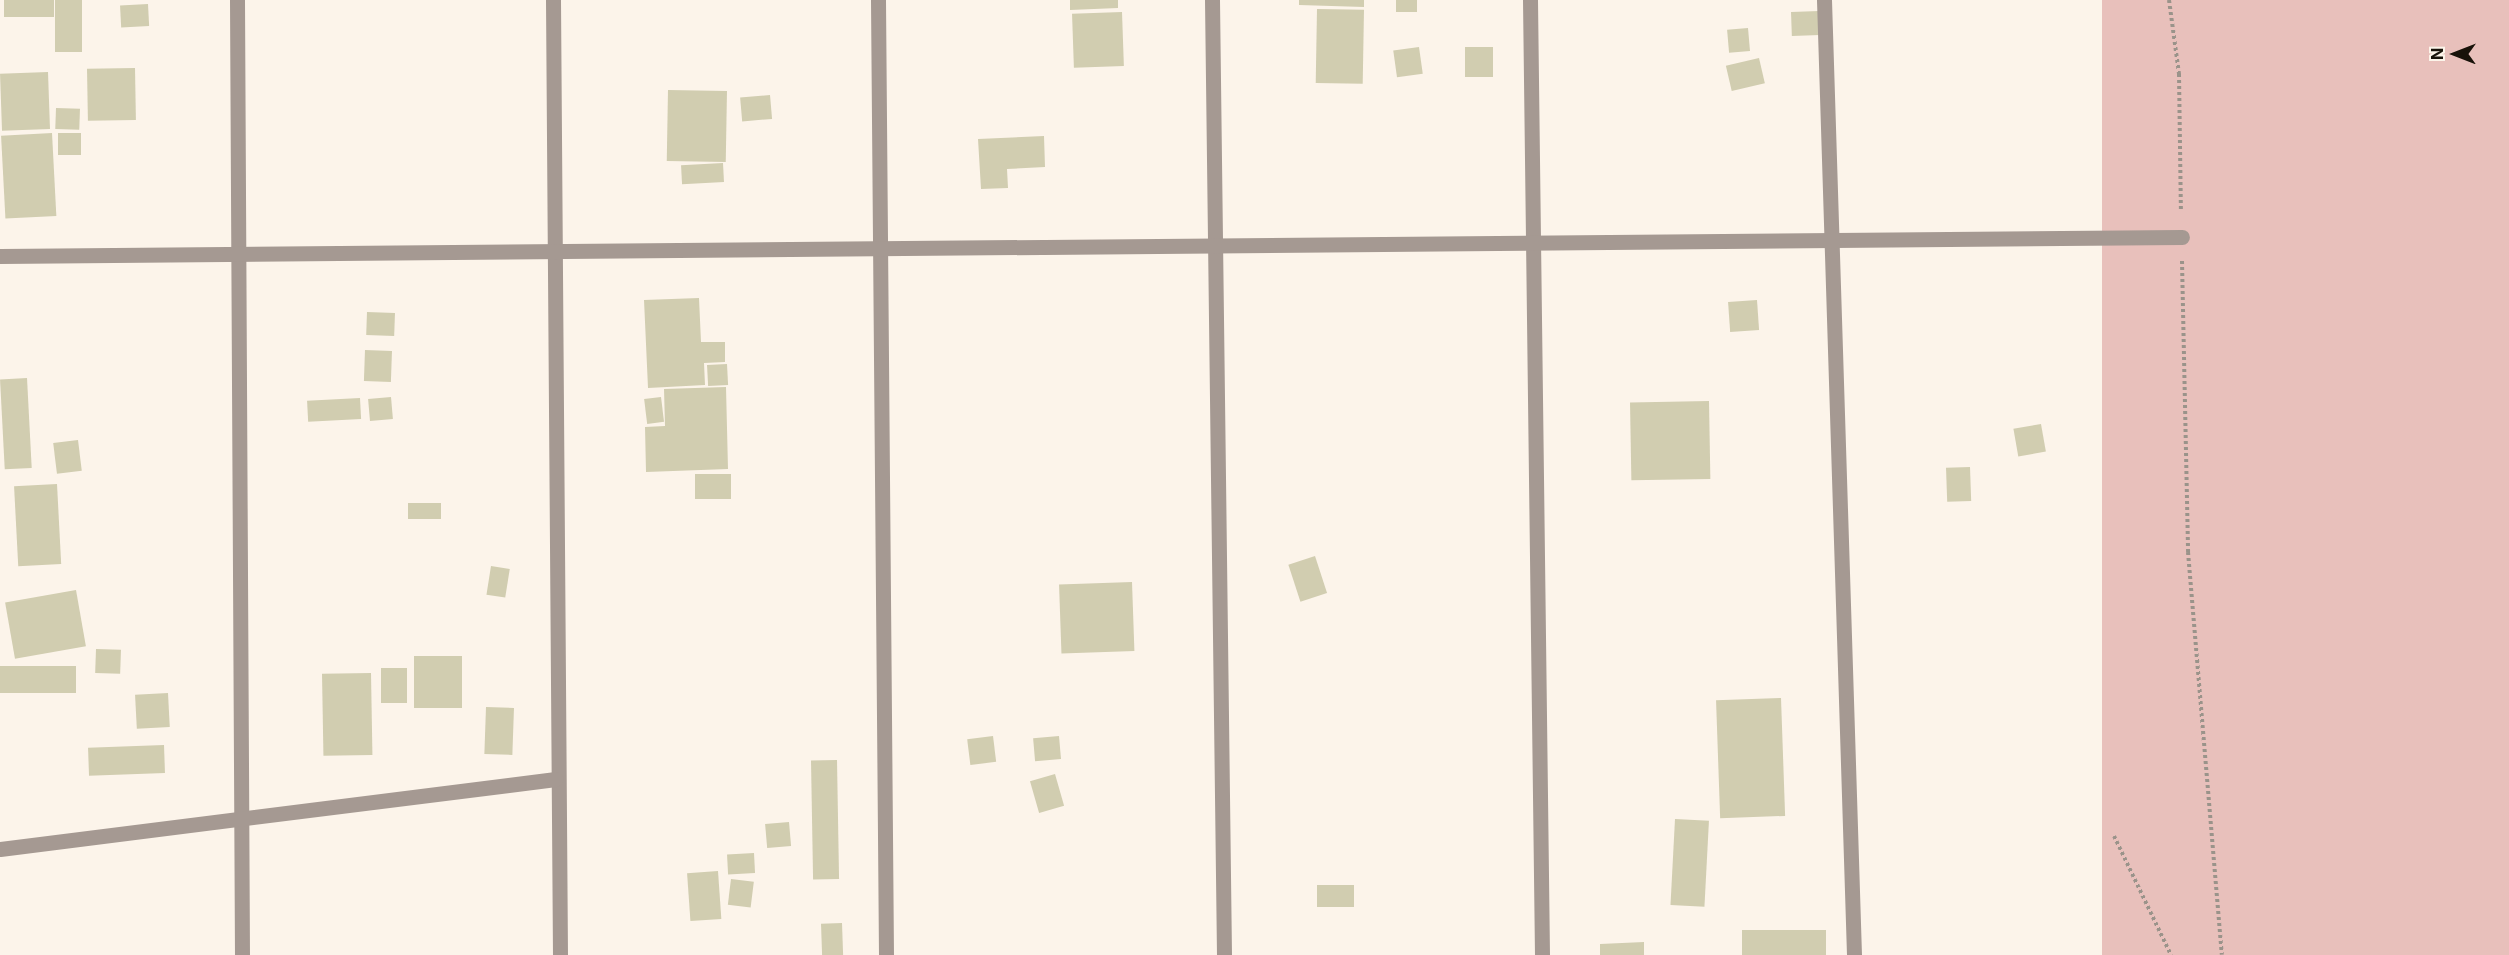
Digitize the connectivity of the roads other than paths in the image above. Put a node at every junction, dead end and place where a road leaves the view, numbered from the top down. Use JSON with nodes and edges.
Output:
{"nodes":[{"id":1,"x":237,"y":0,"type":"edge"},
{"id":2,"x":553,"y":0,"type":"edge"},
{"id":3,"x":878,"y":0,"type":"edge"},
{"id":4,"x":1212,"y":0,"type":"edge"},
{"id":5,"x":1530,"y":0,"type":"edge"},
{"id":6,"x":1824,"y":0,"type":"edge"},
{"id":7,"x":2182,"y":237,"type":"road end"},
{"id":8,"x":1830,"y":242,"type":"junction"},
{"id":9,"x":1532,"y":245,"type":"junction"},
{"id":10,"x":1214,"y":248,"type":"junction"},
{"id":11,"x":879,"y":252,"type":"junction"},
{"id":12,"x":554,"y":255,"type":"junction"},
{"id":13,"x":0,"y":256,"type":"edge"},
{"id":14,"x":239,"y":256,"type":"junction"},
{"id":15,"x":556,"y":779,"type":"junction"},
{"id":16,"x":242,"y":818,"type":"junction"},
{"id":17,"x":0,"y":849,"type":"edge"},
{"id":18,"x":242,"y":955,"type":"edge"},
{"id":19,"x":560,"y":955,"type":"edge"},
{"id":20,"x":886,"y":955,"type":"edge"},
{"id":21,"x":1224,"y":955,"type":"edge"},
{"id":22,"x":1542,"y":955,"type":"edge"},
{"id":23,"x":1854,"y":955,"type":"edge"}],
"edges":[{"from":1,"to":14,"type":"street"},
{"from":2,"to":12,"type":"street"},
{"from":3,"to":11,"type":"street"},
{"from":4,"to":10,"type":"street"},
{"from":5,"to":9,"type":"street"},
{"from":6,"to":8,"type":"street"},
{"from":7,"to":8,"type":"street"},
{"from":8,"to":9,"type":"street"},
{"from":8,"to":23,"type":"street"},
{"from":9,"to":10,"type":"street"},
{"from":9,"to":22,"type":"street"},
{"from":10,"to":11,"type":"street"},
{"from":10,"to":21,"type":"street"},
{"from":11,"to":12,"type":"street"},
{"from":11,"to":20,"type":"street"},
{"from":12,"to":14,"type":"street"},
{"from":12,"to":15,"type":"street"},
{"from":13,"to":14,"type":"street"},
{"from":14,"to":16,"type":"street"},
{"from":15,"to":16,"type":"street"},
{"from":15,"to":19,"type":"street"},
{"from":16,"to":17,"type":"street"},
{"from":16,"to":18,"type":"street"}]}
